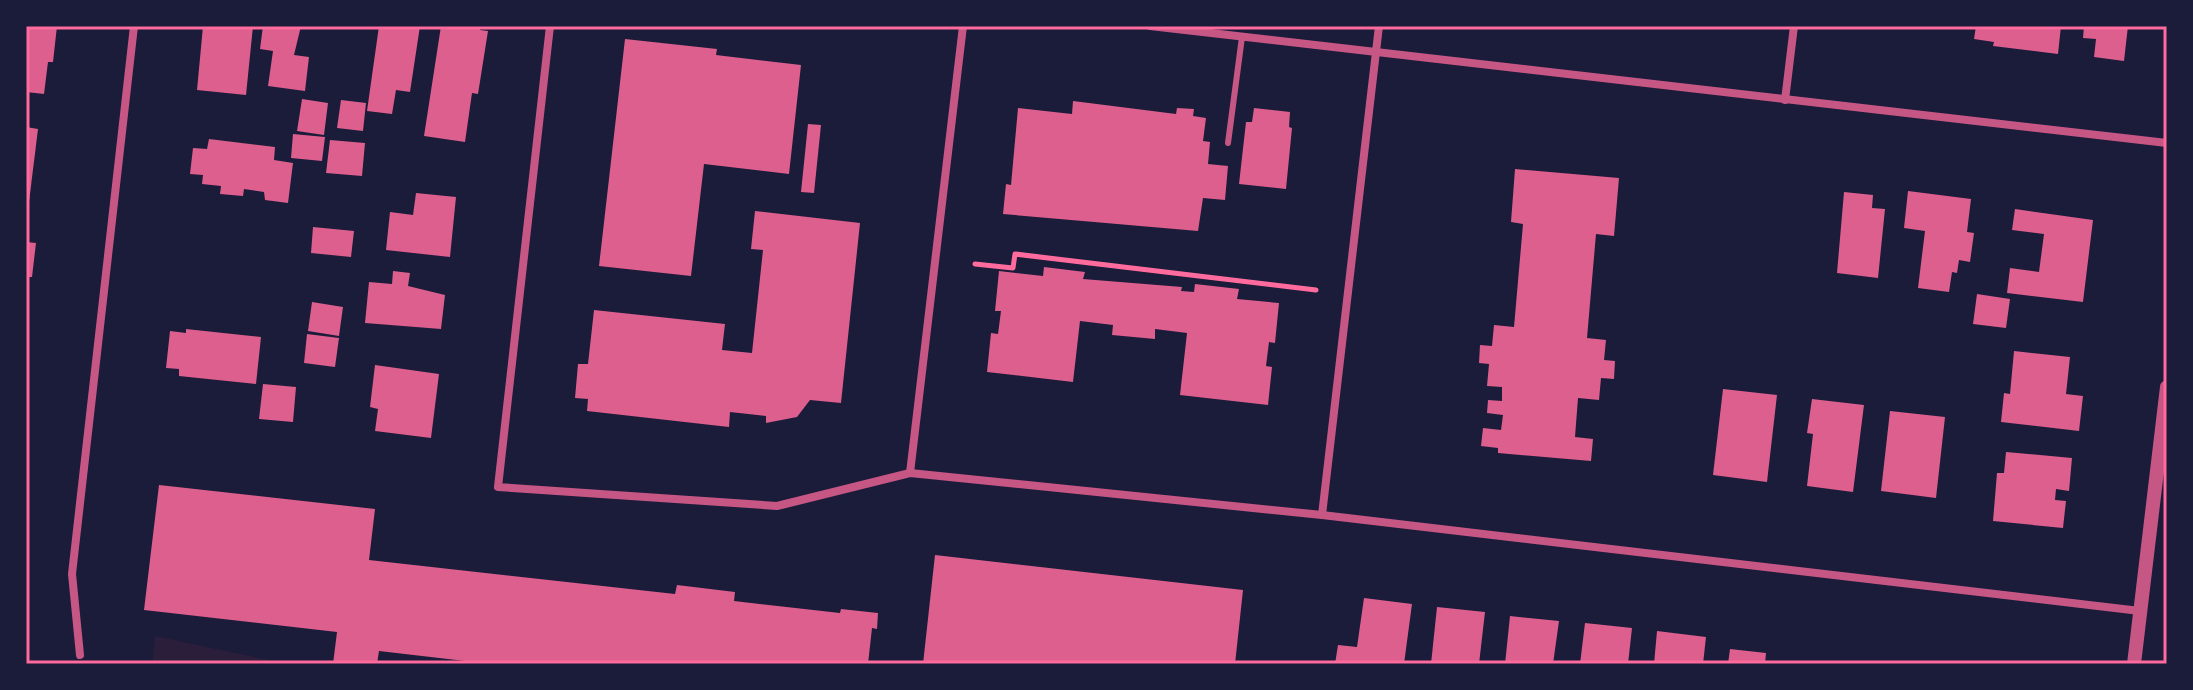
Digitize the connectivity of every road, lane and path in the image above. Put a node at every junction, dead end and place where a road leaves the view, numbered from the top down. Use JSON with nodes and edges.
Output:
{"nodes":[{"id":1,"x":134,"y":26,"type":"edge"},
{"id":2,"x":550,"y":26,"type":"edge"},
{"id":3,"x":963,"y":26,"type":"edge"},
{"id":4,"x":1150,"y":26,"type":"edge"},
{"id":5,"x":1379,"y":26,"type":"edge"},
{"id":6,"x":1794,"y":26,"type":"edge"},
{"id":7,"x":1242,"y":37,"type":"junction"},
{"id":8,"x":1376,"y":53,"type":"junction"},
{"id":9,"x":1785,"y":100,"type":"junction"},
{"id":10,"x":1228,"y":143,"type":"dead end"},
{"id":11,"x":2167,"y":143,"type":"edge"},
{"id":12,"x":975,"y":264,"type":"dead end"},
{"id":13,"x":1316,"y":290,"type":"dead end"},
{"id":14,"x":2167,"y":387,"type":"edge"},
{"id":15,"x":910,"y":473,"type":"junction"},
{"id":16,"x":1322,"y":515,"type":"junction"},
{"id":17,"x":2140,"y":611,"type":"junction"},
{"id":18,"x":80,"y":655,"type":"dead end"},
{"id":19,"x":2134,"y":664,"type":"edge"}],
"edges":[{"from":1,"to":18,"type":"street"},
{"from":2,"to":15,"type":"street"},
{"from":3,"to":15,"type":"street"},
{"from":4,"to":7,"type":"street"},
{"from":5,"to":8,"type":"street"},
{"from":6,"to":9,"type":"street"},
{"from":7,"to":8,"type":"street"},
{"from":7,"to":10,"type":"lane"},
{"from":8,"to":9,"type":"street"},
{"from":8,"to":16,"type":"street"},
{"from":9,"to":11,"type":"street"},
{"from":12,"to":13,"type":"path"},
{"from":14,"to":17,"type":"street"},
{"from":15,"to":16,"type":"street"},
{"from":16,"to":17,"type":"street"},
{"from":17,"to":19,"type":"street"}]}
